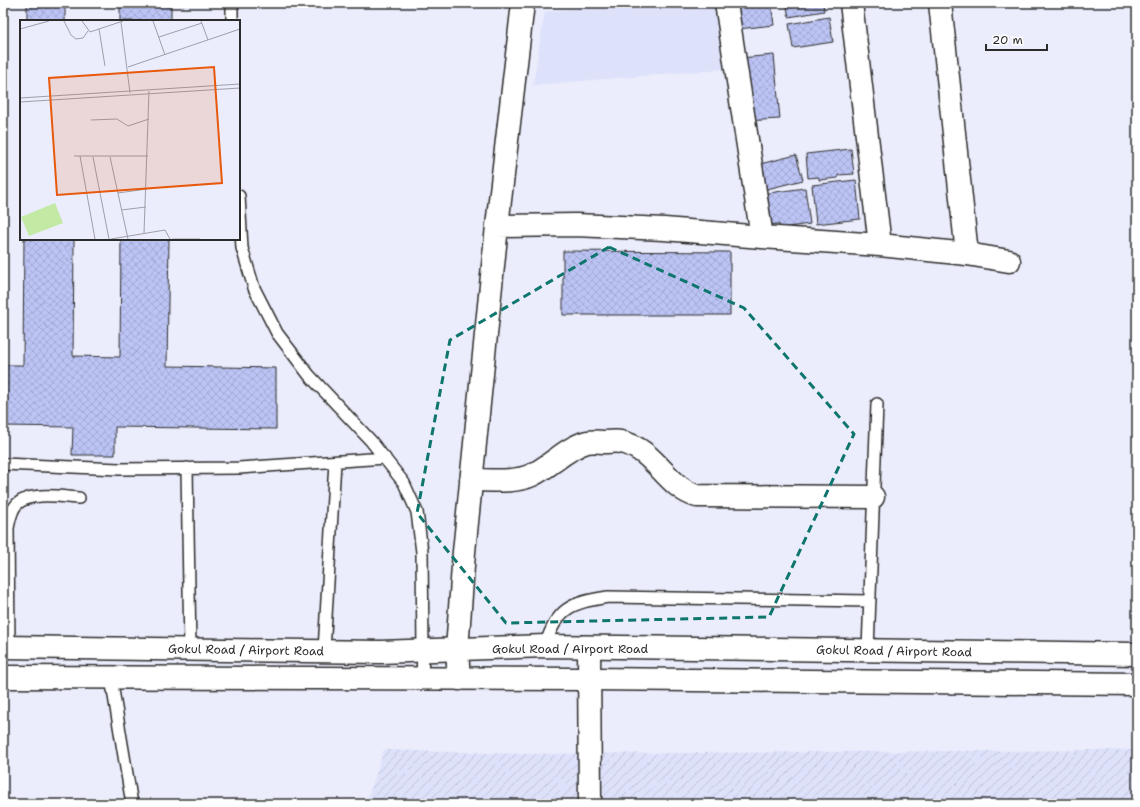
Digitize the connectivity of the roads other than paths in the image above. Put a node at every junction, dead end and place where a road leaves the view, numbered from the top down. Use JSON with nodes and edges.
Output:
{"nodes":[{"id":1,"x":232,"y":3,"type":"edge"},
{"id":2,"x":523,"y":3,"type":"edge"},
{"id":3,"x":726,"y":3,"type":"edge"},
{"id":4,"x":851,"y":3,"type":"edge"},
{"id":5,"x":940,"y":3,"type":"edge"},
{"id":6,"x":232,"y":20,"type":"edge"},
{"id":7,"x":240,"y":213,"type":"edge"},
{"id":8,"x":497,"y":226,"type":"junction"},
{"id":9,"x":762,"y":237,"type":"junction"},
{"id":10,"x":880,"y":245,"type":"junction"},
{"id":11,"x":966,"y":254,"type":"junction"},
{"id":12,"x":1009,"y":261,"type":"dead end"},
{"id":13,"x":877,"y":404,"type":"dead end"},
{"id":14,"x":385,"y":458,"type":"junction"},
{"id":15,"x":335,"y":462,"type":"junction"},
{"id":16,"x":3,"y":464,"type":"edge"},
{"id":17,"x":187,"y":468,"type":"junction"},
{"id":18,"x":471,"y":480,"type":"junction"},
{"id":19,"x":874,"y":497,"type":"junction"},
{"id":20,"x":79,"y":498,"type":"dead end"},
{"id":21,"x":870,"y":601,"type":"junction"},
{"id":22,"x":545,"y":646,"type":"junction"},
{"id":23,"x":6,"y":647,"type":"edge"},
{"id":24,"x":589,"y":648,"type":"junction"},
{"id":25,"x":190,"y":650,"type":"junction"},
{"id":26,"x":457,"y":650,"type":"junction"},
{"id":27,"x":868,"y":650,"type":"junction"},
{"id":28,"x":324,"y":651,"type":"junction"},
{"id":29,"x":423,"y":651,"type":"junction"},
{"id":30,"x":1137,"y":654,"type":"edge"},
{"id":31,"x":3,"y":678,"type":"edge"},
{"id":32,"x":111,"y":678,"type":"junction"},
{"id":33,"x":459,"y":679,"type":"junction"},
{"id":34,"x":589,"y":679,"type":"junction"},
{"id":35,"x":422,"y":680,"type":"junction"},
{"id":36,"x":1137,"y":684,"type":"edge"},
{"id":37,"x":132,"y":804,"type":"edge"},
{"id":38,"x":590,"y":804,"type":"edge"}],
"edges":[{"from":1,"to":6,"type":"lane"},
{"from":2,"to":8,"type":"street"},
{"from":3,"to":9,"type":"street"},
{"from":4,"to":10,"type":"street"},
{"from":5,"to":11,"type":"street"},
{"from":7,"to":14,"type":"lane"},
{"from":8,"to":9,"type":"street"},
{"from":8,"to":18,"type":"street"},
{"from":9,"to":10,"type":"street"},
{"from":10,"to":11,"type":"street"},
{"from":11,"to":12,"type":"street"},
{"from":13,"to":19,"type":"lane"},
{"from":14,"to":15,"type":"lane"},
{"from":14,"to":29,"type":"lane"},
{"from":15,"to":17,"type":"lane"},
{"from":15,"to":28,"type":"lane"},
{"from":16,"to":17,"type":"lane"},
{"from":17,"to":25,"type":"lane"},
{"from":18,"to":19,"type":"street"},
{"from":18,"to":26,"type":"street"},
{"from":19,"to":21,"type":"lane"},
{"from":20,"to":23,"type":"lane"},
{"from":21,"to":22,"type":"lane"},
{"from":21,"to":27,"type":"lane"},
{"from":22,"to":24,"type":"street","name":"Gokul Road / Airport Road"},
{"from":22,"to":26,"type":"street","name":"Gokul Road / Airport Road"},
{"from":23,"to":25,"type":"street","name":"Gokul Road / Airport Road"},
{"from":24,"to":27,"type":"street","name":"Gokul Road / Airport Road"},
{"from":24,"to":34,"type":"street"},
{"from":25,"to":28,"type":"street","name":"Gokul Road / Airport Road"},
{"from":26,"to":29,"type":"street","name":"Gokul Road / Airport Road"},
{"from":26,"to":33,"type":"street"},
{"from":27,"to":30,"type":"street","name":"Gokul Road / Airport Road"},
{"from":28,"to":29,"type":"street","name":"Gokul Road / Airport Road"},
{"from":29,"to":35,"type":"lane"},
{"from":31,"to":32,"type":"street"},
{"from":32,"to":35,"type":"street"},
{"from":32,"to":37,"type":"lane"},
{"from":33,"to":34,"type":"street"},
{"from":33,"to":35,"type":"street"},
{"from":34,"to":36,"type":"street"},
{"from":34,"to":38,"type":"street"}]}
